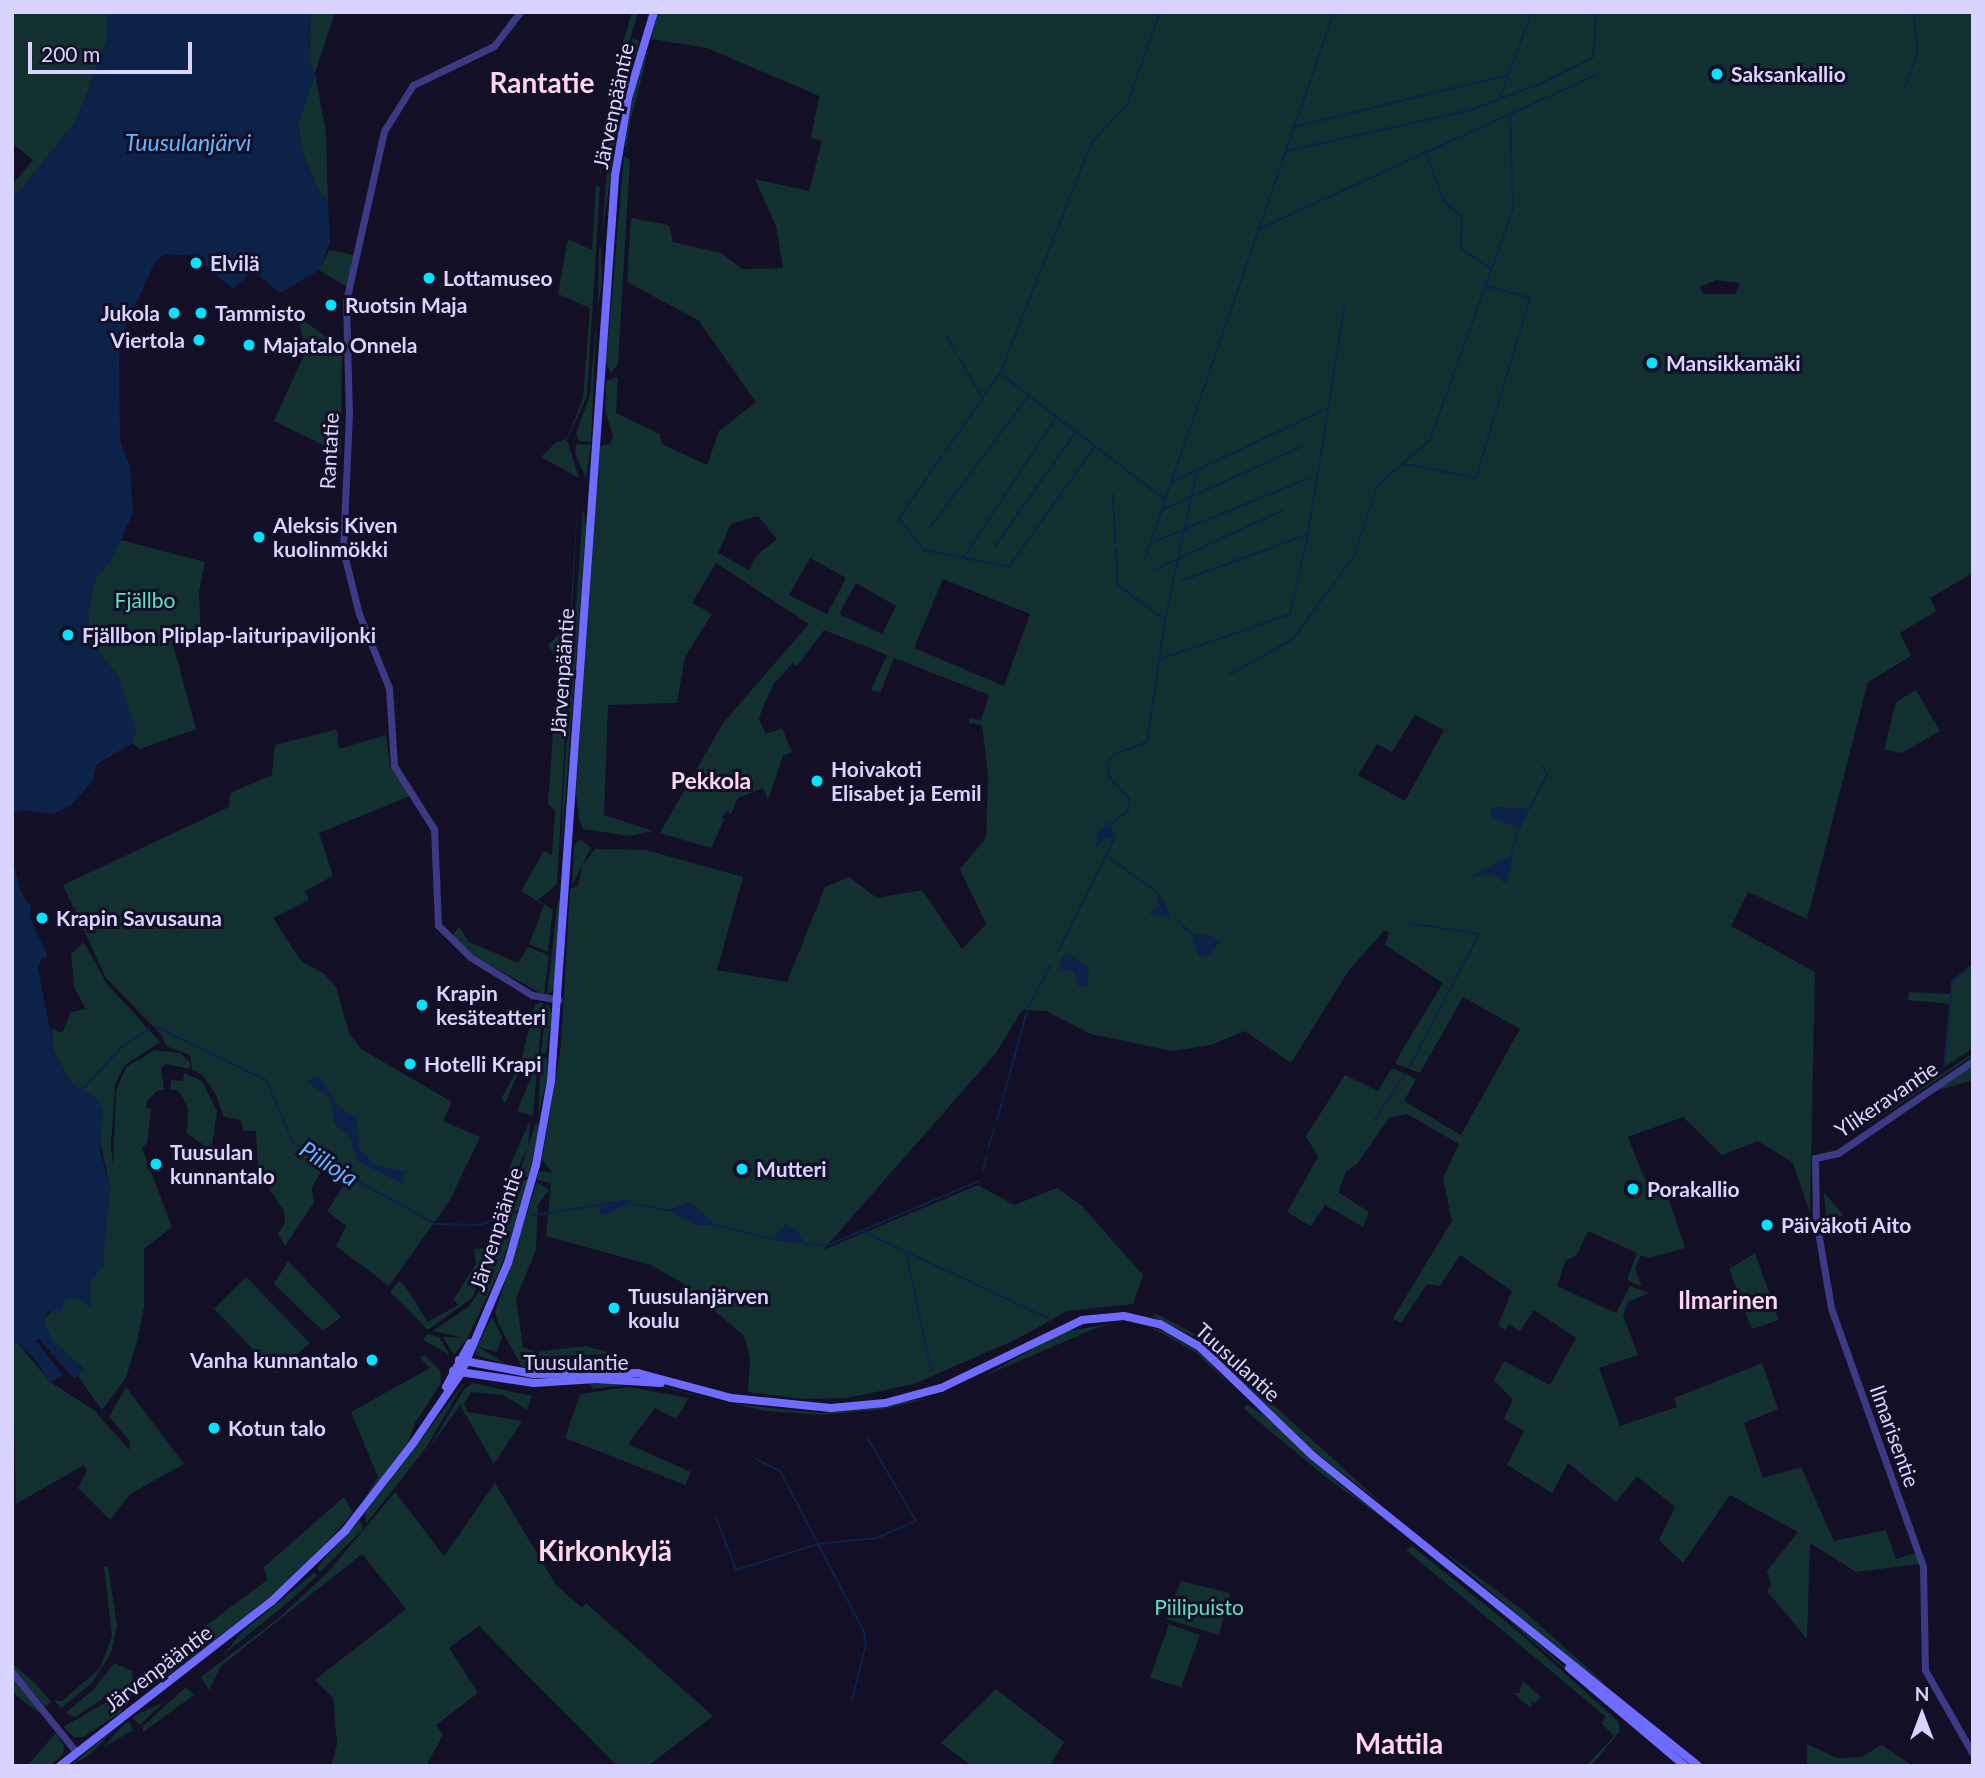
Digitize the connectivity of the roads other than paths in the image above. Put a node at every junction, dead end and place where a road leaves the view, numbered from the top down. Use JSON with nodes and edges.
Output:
{"nodes":[{"id":1,"x":520,"y":12,"type":"edge"},
{"id":2,"x":654,"y":12,"type":"edge"},
{"id":3,"x":559,"y":1000,"type":"junction"},
{"id":4,"x":1973,"y":1061,"type":"edge"},
{"id":5,"x":1815,"y":1158,"type":"joint"},
{"id":6,"x":463,"y":1361,"type":"junction"},
{"id":7,"x":457,"y":1372,"type":"junction"},
{"id":8,"x":699,"y":1390,"type":"junction"},
{"id":9,"x":1532,"y":1632,"type":"junction"},
{"id":10,"x":12,"y":1672,"type":"edge"},
{"id":11,"x":76,"y":1752,"type":"junction"},
{"id":12,"x":1973,"y":1754,"type":"edge"},
{"id":13,"x":60,"y":1766,"type":"edge"},
{"id":14,"x":1685,"y":1766,"type":"edge"},
{"id":15,"x":1698,"y":1766,"type":"edge"}],
"edges":[{"from":1,"to":3,"type":"street","name":"Rantatie"},
{"from":2,"to":3,"type":"main road","name":"Järvenpääntie"},
{"from":3,"to":6,"type":"main road","name":"Järvenpääntie"},
{"from":4,"to":5,"type":"street","name":"Ylikeravantie"},
{"from":5,"to":12,"type":"street","name":"Ilmarisentie"},
{"from":6,"to":7,"type":"main road","name":"Järvenpääntie"},
{"from":6,"to":8,"type":"main road","name":"Tuusulantie"},
{"from":7,"to":8,"type":"main road","name":"Tuusulantie"},
{"from":7,"to":11,"type":"main road","name":"Järvenpääntie"},
{"from":8,"to":9,"type":"main road","name":"Tuusulantie"},
{"from":9,"to":14,"type":"main road","name":"Tuusulantie"},
{"from":9,"to":15,"type":"main road","name":"Tuusulantie"},
{"from":10,"to":11,"type":"street"},
{"from":11,"to":13,"type":"main road","name":"Järvenpääntie"}]}
